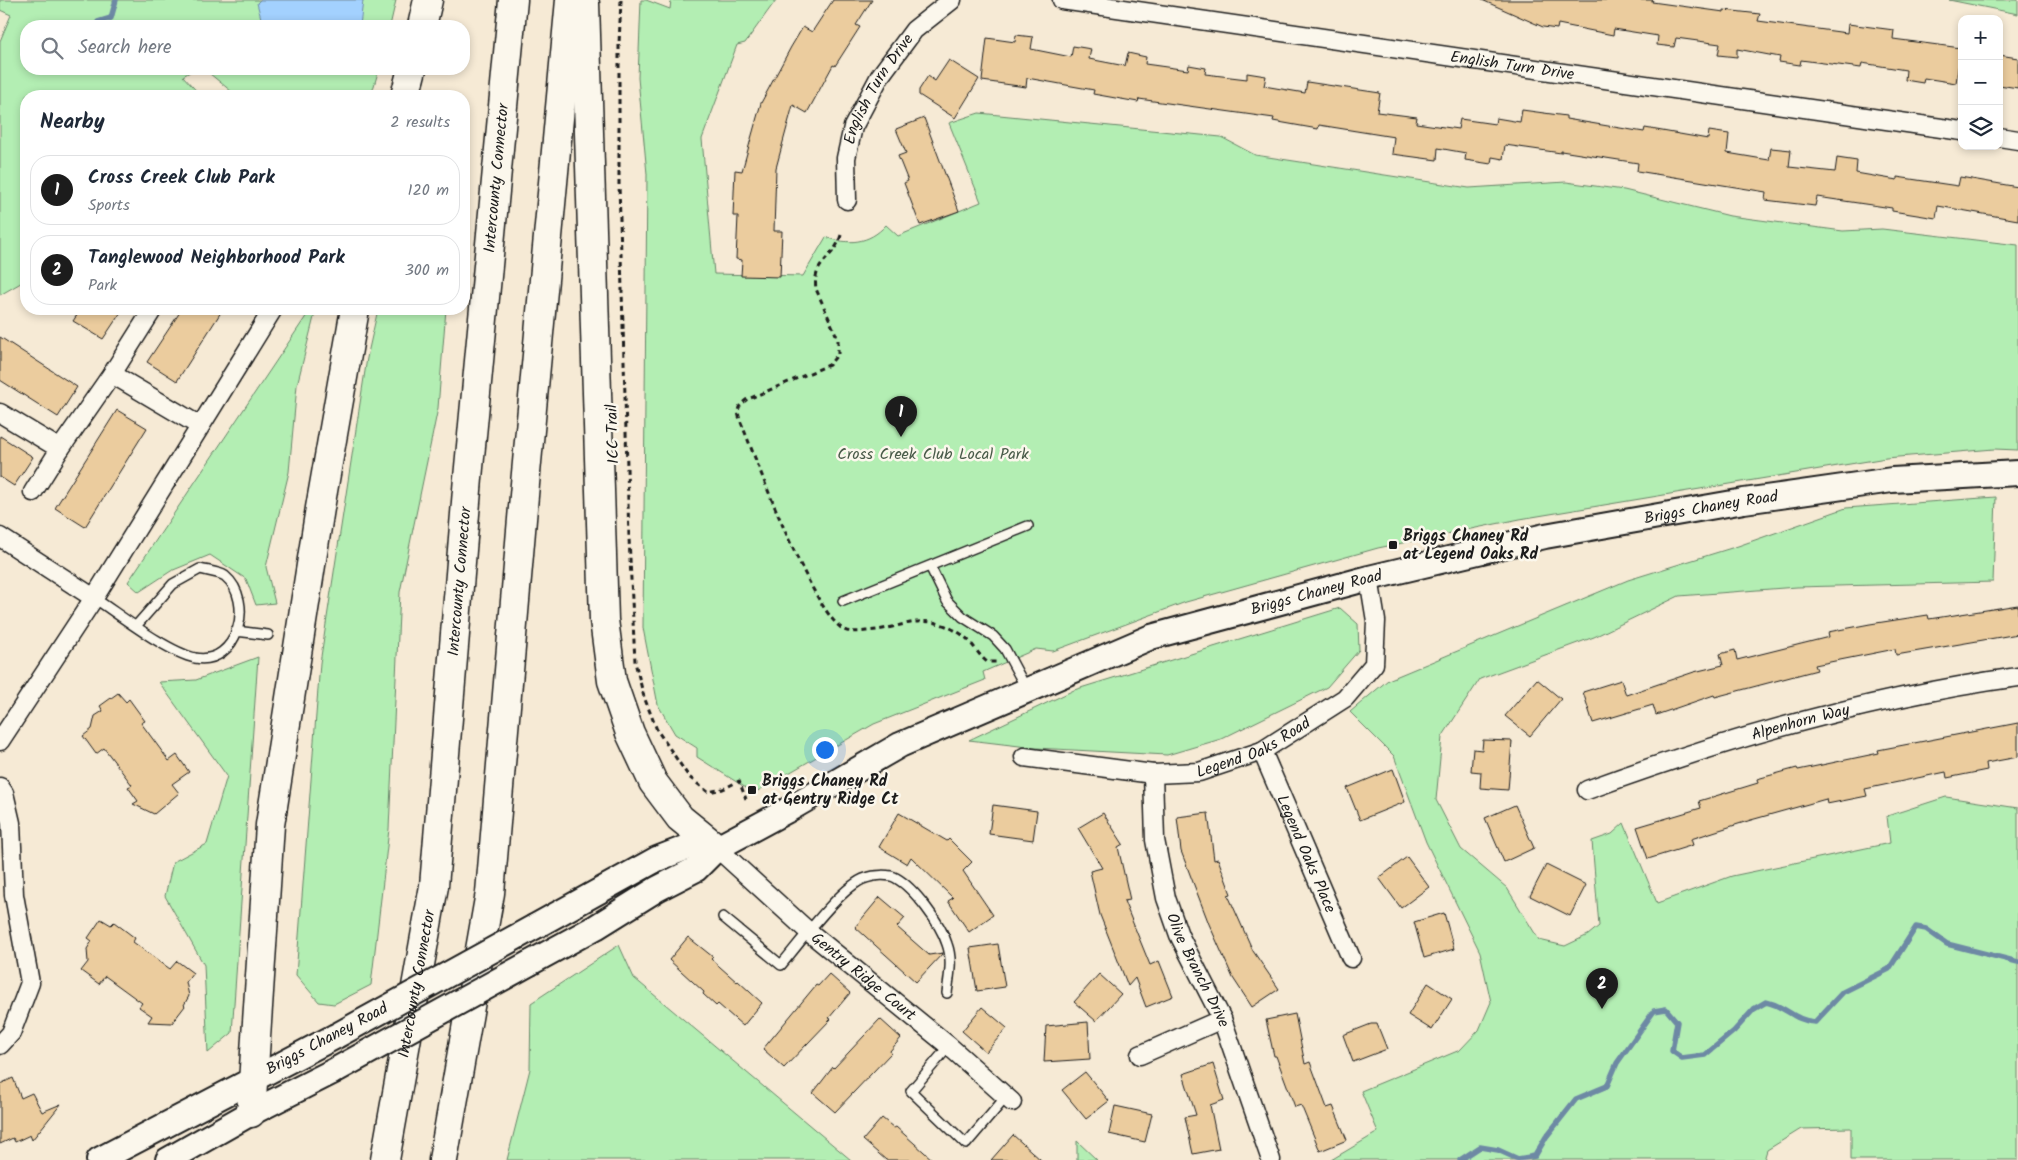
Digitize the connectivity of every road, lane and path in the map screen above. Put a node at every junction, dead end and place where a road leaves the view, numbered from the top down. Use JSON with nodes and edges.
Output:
{"nodes":[{"id":1,"x":428,"y":0,"type":"edge"},
{"id":2,"x":513,"y":0,"type":"edge"},
{"id":3,"x":570,"y":0,"type":"edge"},
{"id":4,"x":584,"y":0,"type":"edge"},
{"id":5,"x":622,"y":0,"type":"edge"},
{"id":6,"x":952,"y":0,"type":"edge"},
{"id":7,"x":1062,"y":0,"type":"edge"},
{"id":8,"x":423,"y":20,"type":"edge"},
{"id":9,"x":410,"y":75,"type":"edge"},
{"id":10,"x":407,"y":90,"type":"edge"},
{"id":11,"x":1958,"y":130,"type":"edge"},
{"id":12,"x":2003,"y":138,"type":"edge"},
{"id":13,"x":2018,"y":140,"type":"edge"},
{"id":14,"x":847,"y":200,"type":"dead end"},
{"id":15,"x":841,"y":235,"type":"dead end"},
{"id":16,"x":149,"y":315,"type":"edge"},
{"id":17,"x":269,"y":315,"type":"edge"},
{"id":18,"x":354,"y":315,"type":"edge"},
{"id":19,"x":112,"y":374,"type":"junction"},
{"id":20,"x":0,"y":413,"type":"edge"},
{"id":21,"x":200,"y":426,"type":"junction"},
{"id":22,"x":60,"y":449,"type":"junction"},
{"id":23,"x":2018,"y":473,"type":"edge"},
{"id":24,"x":33,"y":492,"type":"dead end"},
{"id":25,"x":1028,"y":526,"type":"dead end"},
{"id":26,"x":0,"y":537,"type":"edge"},
{"id":27,"x":930,"y":566,"type":"junction"},
{"id":28,"x":1369,"y":578,"type":"junction"},
{"id":29,"x":94,"y":598,"type":"junction"},
{"id":30,"x":843,"y":601,"type":"dead end"},
{"id":31,"x":136,"y":626,"type":"junction"},
{"id":32,"x":236,"y":631,"type":"junction"},
{"id":33,"x":268,"y":635,"type":"dead end"},
{"id":34,"x":998,"y":662,"type":"dead end"},
{"id":35,"x":2018,"y":677,"type":"edge"},
{"id":36,"x":1027,"y":691,"type":"junction"},
{"id":37,"x":0,"y":741,"type":"edge"},
{"id":38,"x":1262,"y":751,"type":"junction"},
{"id":39,"x":1024,"y":758,"type":"dead end"},
{"id":40,"x":1153,"y":774,"type":"junction"},
{"id":41,"x":0,"y":787,"type":"edge"},
{"id":42,"x":1587,"y":790,"type":"dead end"},
{"id":43,"x":746,"y":799,"type":"dead end"},
{"id":44,"x":717,"y":848,"type":"junction"},
{"id":45,"x":723,"y":917,"type":"dead end"},
{"id":46,"x":809,"y":932,"type":"junction"},
{"id":47,"x":1352,"y":958,"type":"dead end"},
{"id":48,"x":947,"y":993,"type":"dead end"},
{"id":49,"x":1222,"y":1019,"type":"junction"},
{"id":50,"x":0,"y":1045,"type":"edge"},
{"id":51,"x":949,"y":1046,"type":"junction"},
{"id":52,"x":1140,"y":1055,"type":"dead end"},
{"id":53,"x":252,"y":1079,"type":"junction"},
{"id":54,"x":1009,"y":1099,"type":"joint"},
{"id":55,"x":251,"y":1113,"type":"junction"},
{"id":56,"x":99,"y":1160,"type":"edge"},
{"id":57,"x":168,"y":1160,"type":"edge"},
{"id":58,"x":385,"y":1160,"type":"edge"},
{"id":59,"x":443,"y":1160,"type":"edge"},
{"id":60,"x":1271,"y":1160,"type":"edge"}],
"edges":[{"from":1,"to":8,"type":"highway"},
{"from":2,"to":58,"type":"highway","name":"Intercounty Connector"},
{"from":3,"to":59,"type":"highway"},
{"from":4,"to":44,"type":"highway"},
{"from":5,"to":43,"type":"path","name":"ICC Trail"},
{"from":6,"to":14,"type":"street","name":"English Turn Drive"},
{"from":7,"to":11,"type":"street","name":"English Turn Drive"},
{"from":9,"to":10,"type":"highway"},
{"from":12,"to":13,"type":"street"},
{"from":15,"to":34,"type":"path"},
{"from":16,"to":19,"type":"street"},
{"from":17,"to":21,"type":"street"},
{"from":18,"to":53,"type":"highway"},
{"from":19,"to":21,"type":"street"},
{"from":19,"to":22,"type":"street"},
{"from":20,"to":22,"type":"street"},
{"from":21,"to":29,"type":"street"},
{"from":22,"to":24,"type":"street"},
{"from":23,"to":28,"type":"main road","name":"Briggs Chaney Road"},
{"from":25,"to":27,"type":"lane"},
{"from":26,"to":29,"type":"street"},
{"from":27,"to":30,"type":"lane"},
{"from":27,"to":36,"type":"lane"},
{"from":28,"to":36,"type":"main road","name":"Briggs Chaney Road"},
{"from":28,"to":38,"type":"street","name":"Legend Oaks Road"},
{"from":29,"to":31,"type":"lane"},
{"from":29,"to":37,"type":"street"},
{"from":31,"to":32,"type":"lane"},
{"from":31,"to":32,"type":"lane"},
{"from":32,"to":33,"type":"lane"},
{"from":35,"to":42,"type":"street","name":"Alpenhorn Way"},
{"from":36,"to":44,"type":"main road","name":"Briggs Chaney Road"},
{"from":38,"to":40,"type":"street","name":"Legend Oaks Road"},
{"from":38,"to":47,"type":"street","name":"Legend Oaks Place"},
{"from":39,"to":40,"type":"street","name":"Legend Oaks Road"},
{"from":40,"to":49,"type":"street","name":"Olive Branch Drive"},
{"from":41,"to":50,"type":"street"},
{"from":44,"to":46,"type":"street","name":"Gentry Ridge Court"},
{"from":44,"to":53,"type":"main road","name":"Briggs Chaney Road","bridge":true},
{"from":44,"to":55,"type":"main road","name":"Briggs Chaney Road","bridge":true},
{"from":45,"to":46,"type":"lane"},
{"from":46,"to":48,"type":"lane"},
{"from":46,"to":51,"type":"street","name":"Gentry Ridge Court"},
{"from":49,"to":52,"type":"street"},
{"from":49,"to":60,"type":"street","name":"Olive Branch Drive"},
{"from":51,"to":54,"type":"street","name":"Gentry Ridge Court"},
{"from":51,"to":54,"type":"lane"},
{"from":53,"to":55,"type":"highway"},
{"from":53,"to":56,"type":"main road","name":"Briggs Chaney Road"},
{"from":55,"to":57,"type":"main road","name":"Briggs Chaney Road"}]}
